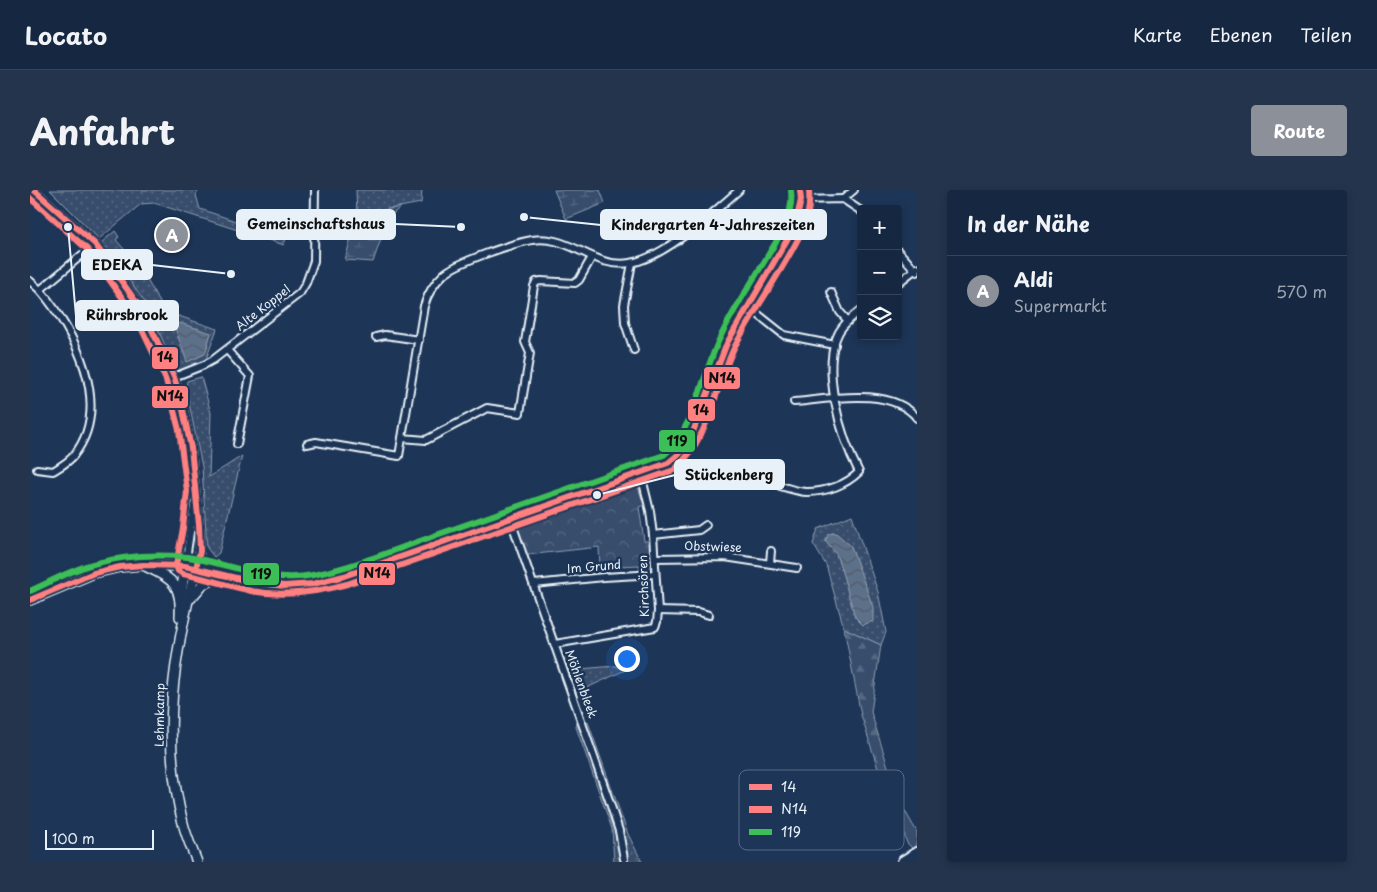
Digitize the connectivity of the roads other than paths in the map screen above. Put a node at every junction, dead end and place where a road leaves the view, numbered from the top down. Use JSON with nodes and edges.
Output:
{"nodes":[{"id":1,"x":34,"y":190,"type":"edge"},
{"id":2,"x":315,"y":190,"type":"edge"},
{"id":3,"x":739,"y":190,"type":"edge"},
{"id":4,"x":800,"y":190,"type":"edge"},
{"id":5,"x":854,"y":190,"type":"edge"},
{"id":6,"x":843,"y":199,"type":"junction"},
{"id":7,"x":801,"y":200,"type":"junction"},
{"id":8,"x":857,"y":208,"type":"edge"},
{"id":9,"x":95,"y":244,"type":"junction"},
{"id":10,"x":902,"y":255,"type":"edge"},
{"id":11,"x":592,"y":257,"type":"junction"},
{"id":12,"x":632,"y":263,"type":"junction"},
{"id":13,"x":917,"y":270,"type":"edge"},
{"id":14,"x":902,"y":280,"type":"edge"},
{"id":15,"x":30,"y":281,"type":"edge"},
{"id":16,"x":40,"y":290,"type":"junction"},
{"id":17,"x":831,"y":292,"type":"dead end"},
{"id":18,"x":755,"y":312,"type":"dead end"},
{"id":19,"x":857,"y":313,"type":"edge"},
{"id":20,"x":848,"y":321,"type":"junction"},
{"id":21,"x":376,"y":336,"type":"dead end"},
{"id":22,"x":419,"y":340,"type":"junction"},
{"id":23,"x":835,"y":345,"type":"junction"},
{"id":24,"x":227,"y":350,"type":"junction"},
{"id":25,"x":634,"y":350,"type":"dead end"},
{"id":26,"x":174,"y":377,"type":"junction"},
{"id":27,"x":835,"y":399,"type":"junction"},
{"id":28,"x":794,"y":402,"type":"dead end"},
{"id":29,"x":917,"y":418,"type":"edge"},
{"id":30,"x":402,"y":438,"type":"junction"},
{"id":31,"x":238,"y":444,"type":"dead end"},
{"id":32,"x":307,"y":444,"type":"dead end"},
{"id":33,"x":37,"y":469,"type":"dead end"},
{"id":34,"x":641,"y":474,"type":"junction"},
{"id":35,"x":780,"y":486,"type":"dead end"},
{"id":36,"x":196,"y":491,"type":"junction"},
{"id":37,"x":510,"y":518,"type":"junction"},
{"id":38,"x":706,"y":525,"type":"dead end"},
{"id":39,"x":654,"y":535,"type":"junction"},
{"id":40,"x":771,"y":551,"type":"dead end"},
{"id":41,"x":655,"y":558,"type":"junction"},
{"id":42,"x":770,"y":563,"type":"junction"},
{"id":43,"x":143,"y":565,"type":"junction"},
{"id":44,"x":185,"y":566,"type":"junction"},
{"id":45,"x":196,"y":568,"type":"junction"},
{"id":46,"x":797,"y":568,"type":"dead end"},
{"id":47,"x":655,"y":574,"type":"junction"},
{"id":48,"x":227,"y":575,"type":"junction"},
{"id":49,"x":534,"y":584,"type":"junction"},
{"id":50,"x":30,"y":600,"type":"edge"},
{"id":51,"x":183,"y":605,"type":"junction"},
{"id":52,"x":658,"y":611,"type":"junction"},
{"id":53,"x":709,"y":615,"type":"dead end"},
{"id":54,"x":555,"y":644,"type":"junction"},
{"id":55,"x":917,"y":854,"type":"edge"},
{"id":56,"x":624,"y":859,"type":"dead end"},
{"id":57,"x":197,"y":862,"type":"edge"},
{"id":58,"x":904,"y":862,"type":"edge"}],
"edges":[{"from":1,"to":9,"type":"street"},
{"from":2,"to":24,"type":"street","name":"Alte Koppel"},
{"from":3,"to":12,"type":"street"},
{"from":4,"to":7,"type":"street"},
{"from":5,"to":6,"type":"street"},
{"from":6,"to":7,"type":"street"},
{"from":6,"to":8,"type":"street"},
{"from":7,"to":34,"type":"street"},
{"from":9,"to":16,"type":"street"},
{"from":9,"to":26,"type":"street"},
{"from":10,"to":13,"type":"street"},
{"from":11,"to":12,"type":"street"},
{"from":11,"to":22,"type":"street"},
{"from":11,"to":30,"type":"street"},
{"from":12,"to":25,"type":"street"},
{"from":13,"to":14,"type":"street"},
{"from":15,"to":16,"type":"street"},
{"from":16,"to":33,"type":"street"},
{"from":17,"to":20,"type":"street"},
{"from":18,"to":23,"type":"street"},
{"from":19,"to":20,"type":"street"},
{"from":20,"to":23,"type":"street"},
{"from":21,"to":22,"type":"street"},
{"from":22,"to":30,"type":"street"},
{"from":23,"to":27,"type":"street"},
{"from":24,"to":26,"type":"street","name":"Alte Koppel"},
{"from":24,"to":31,"type":"street"},
{"from":26,"to":36,"type":"street"},
{"from":27,"to":28,"type":"street"},
{"from":27,"to":29,"type":"street"},
{"from":27,"to":35,"type":"street"},
{"from":30,"to":32,"type":"street"},
{"from":34,"to":37,"type":"street"},
{"from":34,"to":39,"type":"street","name":"Kirchsören"},
{"from":36,"to":44,"type":"street"},
{"from":36,"to":45,"type":"street"},
{"from":37,"to":48,"type":"street"},
{"from":37,"to":49,"type":"street","name":"Möhlenbleek"},
{"from":38,"to":39,"type":"street"},
{"from":39,"to":41,"type":"street","name":"Kirchsören"},
{"from":40,"to":42,"type":"street"},
{"from":41,"to":42,"type":"street","name":"Obstwiese"},
{"from":41,"to":47,"type":"street","name":"Kirchsören"},
{"from":42,"to":46,"type":"street","name":"Obstwiese"},
{"from":43,"to":44,"type":"street"},
{"from":43,"to":50,"type":"street"},
{"from":43,"to":51,"type":"street"},
{"from":44,"to":45,"type":"street"},
{"from":44,"to":51,"type":"street"},
{"from":45,"to":48,"type":"street"},
{"from":45,"to":51,"type":"street"},
{"from":47,"to":49,"type":"street","name":"Im Grund"},
{"from":47,"to":52,"type":"street","name":"Kirchsören"},
{"from":48,"to":51,"type":"street"},
{"from":49,"to":54,"type":"street","name":"Möhlenbleek"},
{"from":51,"to":57,"type":"street","name":"Lehmkamp"},
{"from":52,"to":53,"type":"street"},
{"from":52,"to":54,"type":"street","name":"Kirchsören"},
{"from":54,"to":56,"type":"street","name":"Möhlenbleek"},
{"from":55,"to":58,"type":"highway"}]}
